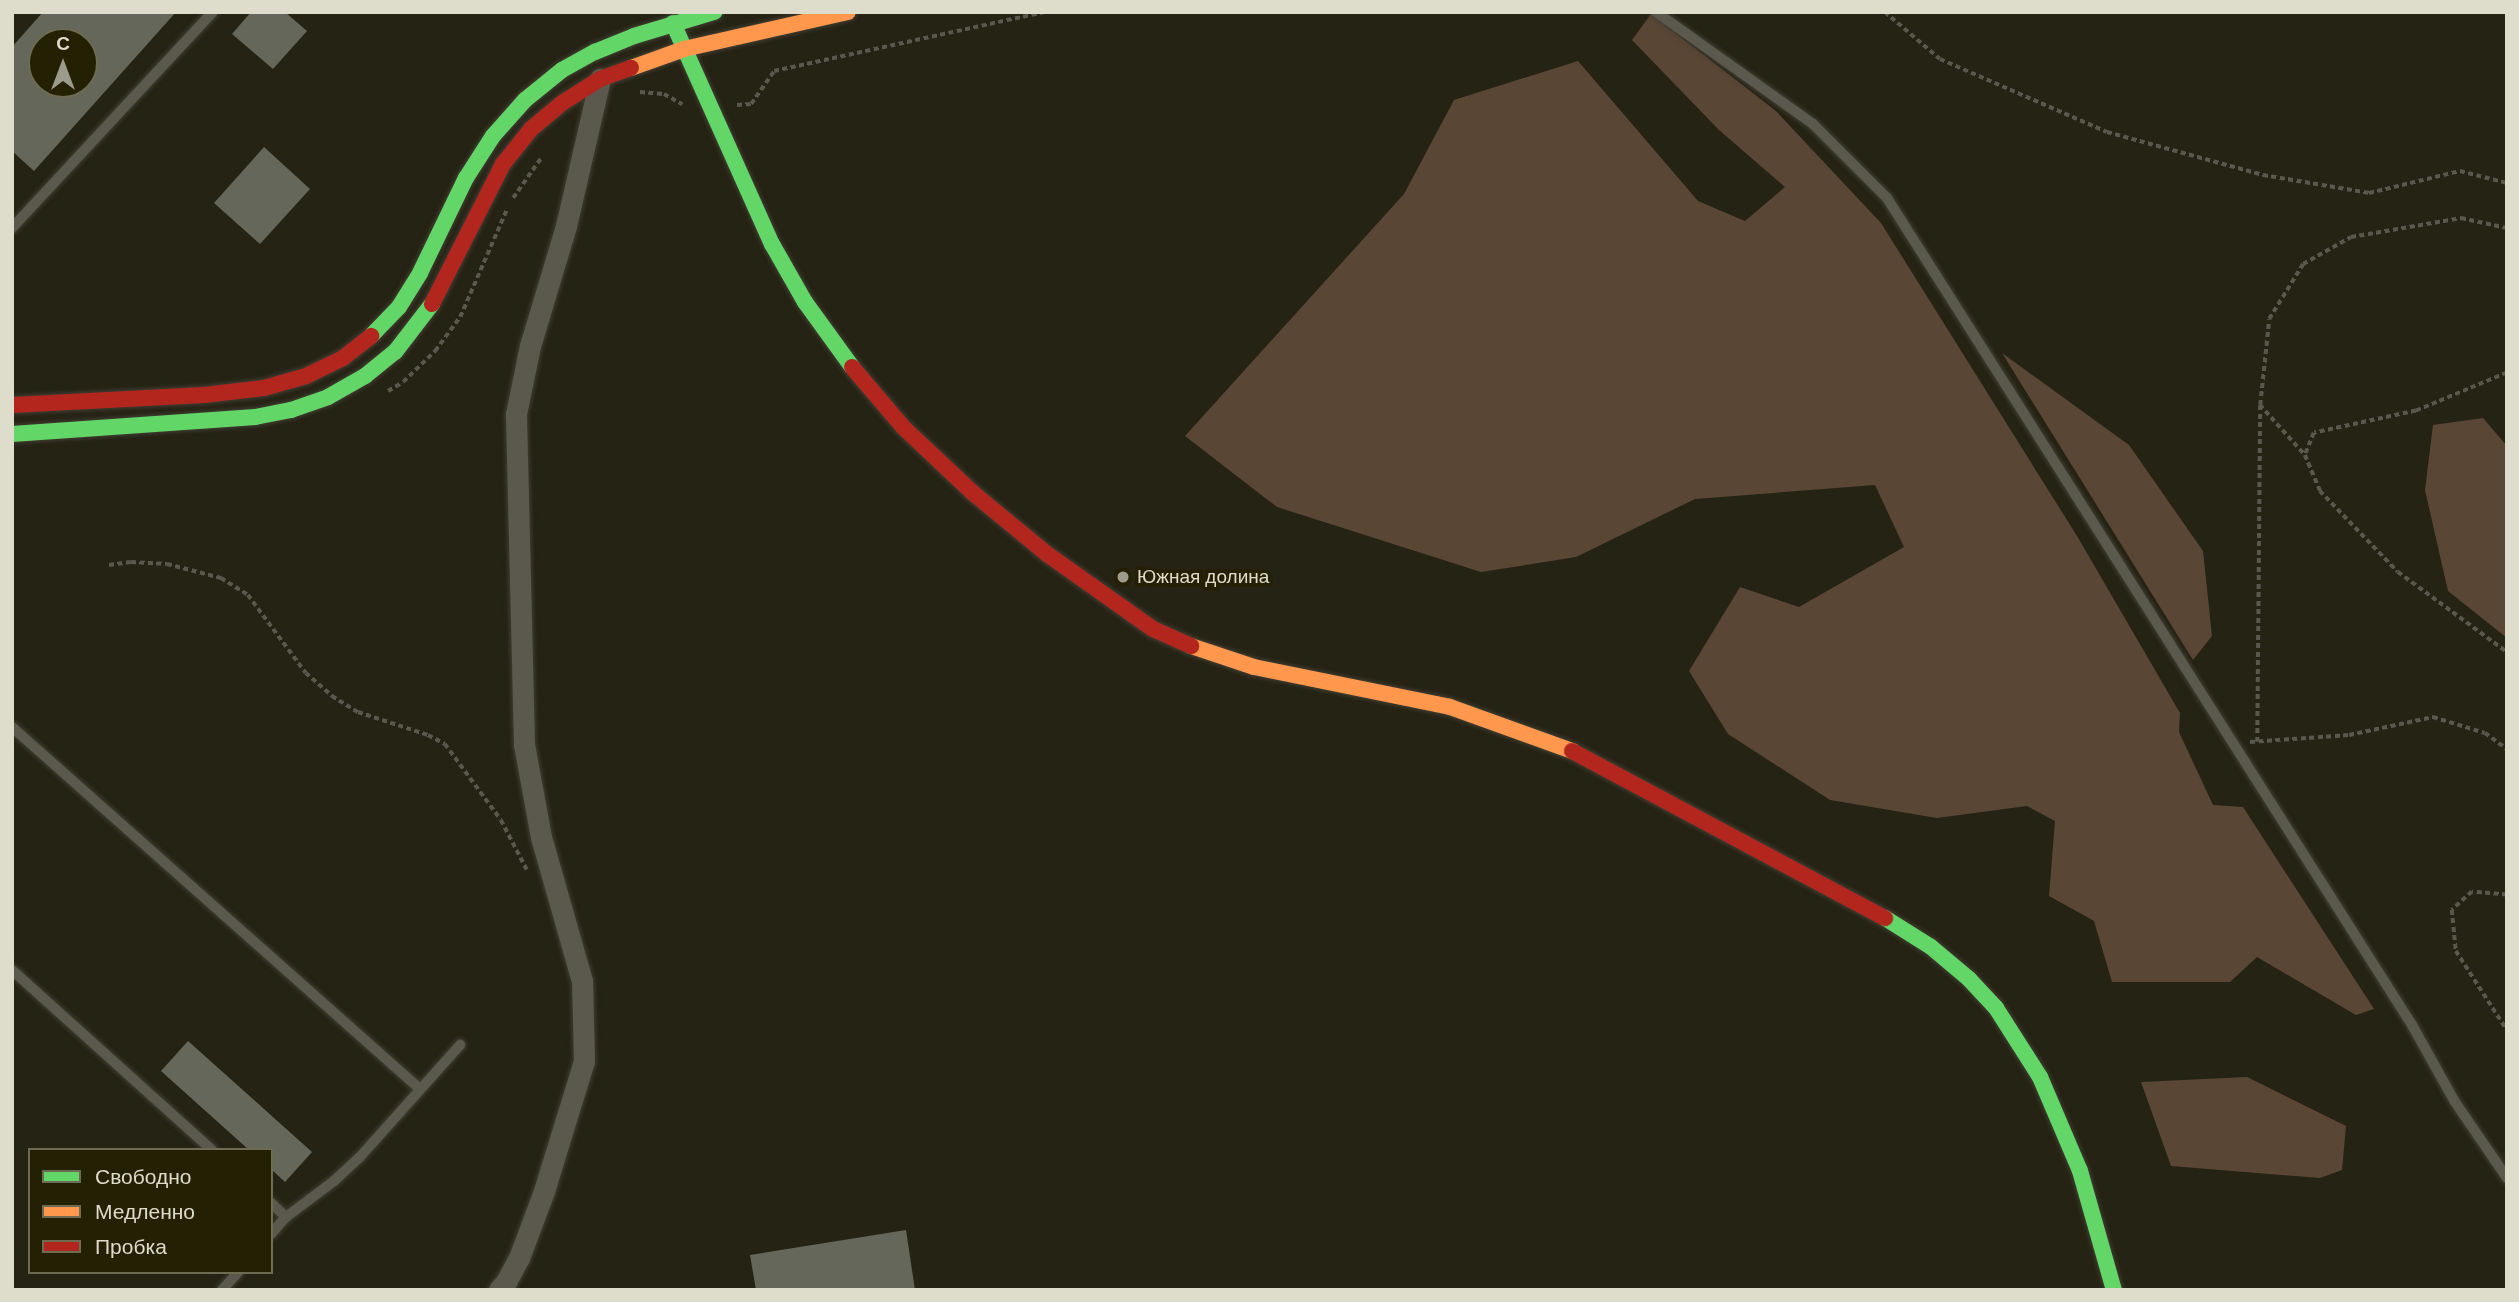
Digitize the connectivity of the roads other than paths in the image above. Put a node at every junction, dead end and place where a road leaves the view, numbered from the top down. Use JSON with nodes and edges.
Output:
{"nodes":[{"id":1,"x":213,"y":12,"type":"edge"},
{"id":2,"x":714,"y":12,"type":"edge"},
{"id":3,"x":848,"y":12,"type":"edge"},
{"id":4,"x":1657,"y":12,"type":"edge"},
{"id":5,"x":671,"y":18,"type":"edge"},
{"id":6,"x":684,"y":49,"type":"junction"},
{"id":7,"x":600,"y":79,"type":"junction"},
{"id":8,"x":12,"y":228,"type":"edge"},
{"id":9,"x":12,"y":405,"type":"edge"},
{"id":10,"x":12,"y":434,"type":"edge"},
{"id":11,"x":12,"y":727,"type":"edge"},
{"id":12,"x":12,"y":970,"type":"edge"},
{"id":13,"x":460,"y":1045,"type":"dead end"},
{"id":14,"x":420,"y":1089,"type":"junction"},
{"id":15,"x":210,"y":1148,"type":"edge"},
{"id":16,"x":2507,"y":1178,"type":"edge"},
{"id":17,"x":273,"y":1205,"type":"edge"},
{"id":18,"x":286,"y":1217,"type":"junction"},
{"id":19,"x":273,"y":1232,"type":"edge"},
{"id":20,"x":236,"y":1274,"type":"edge"},
{"id":21,"x":222,"y":1290,"type":"edge"},
{"id":22,"x":499,"y":1290,"type":"edge"},
{"id":23,"x":2115,"y":1290,"type":"edge"}],
"edges":[{"from":1,"to":8,"type":"lane"},
{"from":2,"to":5,"type":"street"},
{"from":3,"to":6,"type":"street"},
{"from":4,"to":16,"type":"lane"},
{"from":5,"to":6,"type":"street"},
{"from":5,"to":9,"type":"street"},
{"from":6,"to":7,"type":"street"},
{"from":6,"to":23,"type":"street"},
{"from":7,"to":10,"type":"street"},
{"from":7,"to":22,"type":"street"},
{"from":11,"to":14,"type":"lane"},
{"from":12,"to":15,"type":"lane"},
{"from":13,"to":14,"type":"lane"},
{"from":14,"to":18,"type":"lane"},
{"from":17,"to":18,"type":"lane"},
{"from":18,"to":19,"type":"lane"},
{"from":20,"to":21,"type":"lane"}]}
